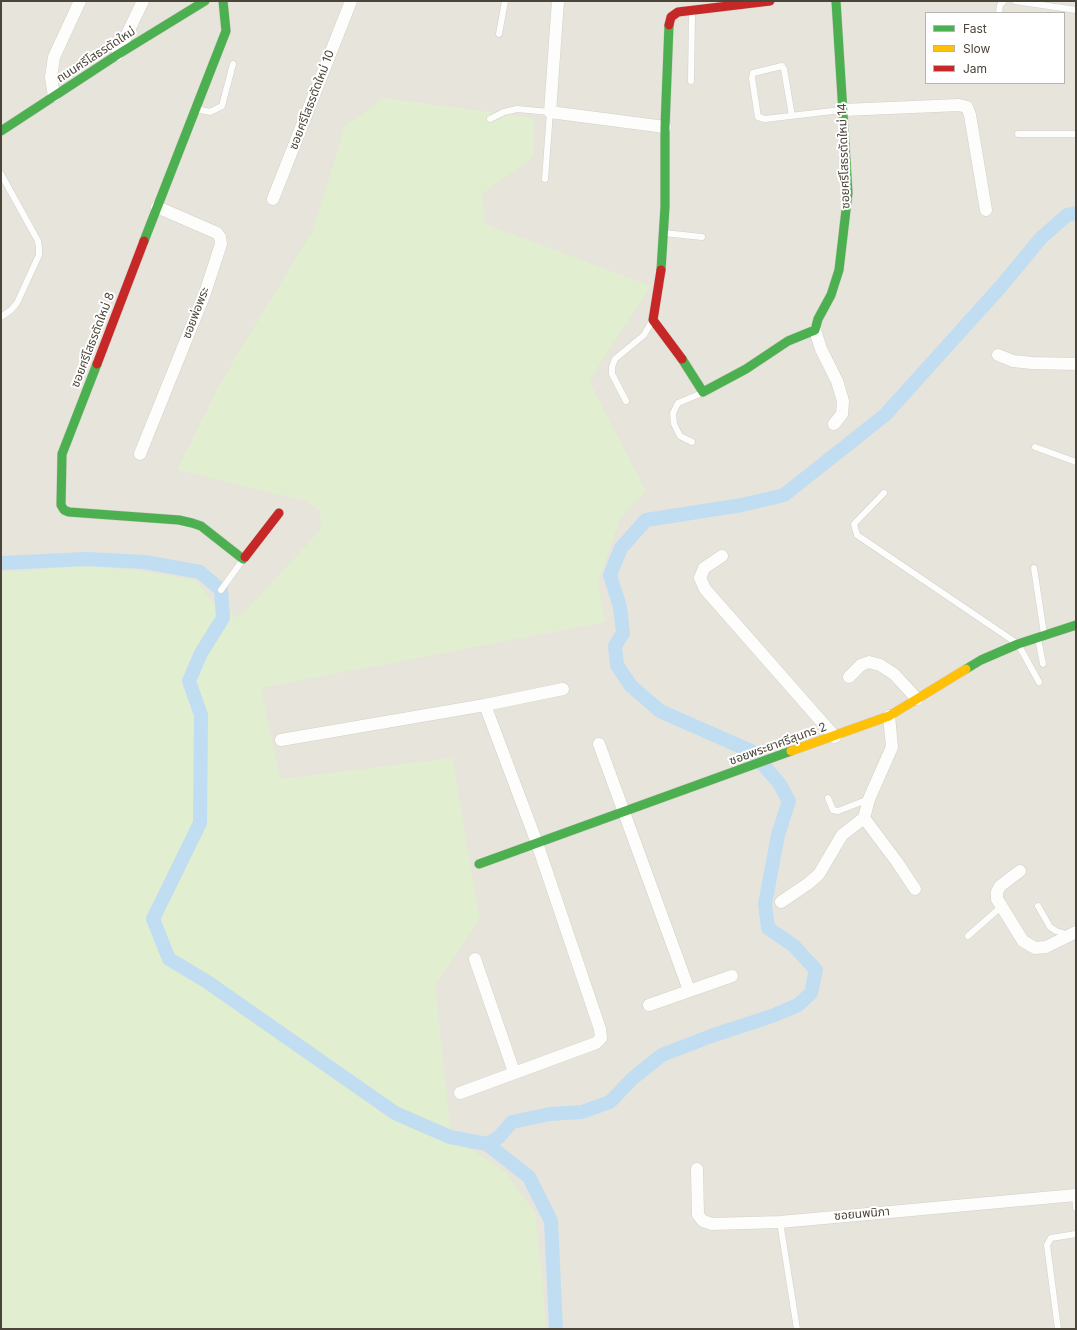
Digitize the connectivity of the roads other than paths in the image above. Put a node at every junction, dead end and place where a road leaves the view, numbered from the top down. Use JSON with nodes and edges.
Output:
{"nodes":[{"id":1,"x":80,"y":1,"type":"edge"},
{"id":2,"x":143,"y":1,"type":"edge"},
{"id":3,"x":205,"y":1,"type":"edge"},
{"id":4,"x":223,"y":1,"type":"edge"},
{"id":5,"x":351,"y":1,"type":"edge"},
{"id":6,"x":505,"y":1,"type":"edge"},
{"id":7,"x":558,"y":1,"type":"edge"},
{"id":8,"x":770,"y":1,"type":"edge"},
{"id":9,"x":836,"y":1,"type":"edge"},
{"id":10,"x":1004,"y":1,"type":"edge"},
{"id":11,"x":1015,"y":1,"type":"edge"},
{"id":12,"x":692,"y":10,"type":"junction"},
{"id":13,"x":1076,"y":10,"type":"edge"},
{"id":14,"x":999,"y":12,"type":"edge"},
{"id":15,"x":499,"y":34,"type":"dead end"},
{"id":16,"x":117,"y":55,"type":"junction"},
{"id":17,"x":233,"y":64,"type":"dead end"},
{"id":18,"x":692,"y":81,"type":"dead end"},
{"id":19,"x":54,"y":96,"type":"junction"},
{"id":20,"x":195,"y":108,"type":"junction"},
{"id":21,"x":843,"y":110,"type":"junction"},
{"id":22,"x":550,"y":112,"type":"junction"},
{"id":23,"x":792,"y":116,"type":"junction"},
{"id":24,"x":490,"y":119,"type":"dead end"},
{"id":25,"x":665,"y":127,"type":"junction"},
{"id":26,"x":1,"y":131,"type":"edge"},
{"id":27,"x":1018,"y":134,"type":"dead end"},
{"id":28,"x":1076,"y":134,"type":"edge"},
{"id":29,"x":1,"y":174,"type":"edge"},
{"id":30,"x":545,"y":179,"type":"dead end"},
{"id":31,"x":3,"y":186,"type":"edge"},
{"id":32,"x":273,"y":199,"type":"dead end"},
{"id":33,"x":157,"y":207,"type":"junction"},
{"id":34,"x":986,"y":210,"type":"dead end"},
{"id":35,"x":663,"y":233,"type":"junction"},
{"id":36,"x":702,"y":237,"type":"dead end"},
{"id":37,"x":1,"y":317,"type":"edge"},
{"id":38,"x":653,"y":320,"type":"junction"},
{"id":39,"x":815,"y":330,"type":"junction"},
{"id":40,"x":998,"y":355,"type":"dead end"},
{"id":41,"x":1076,"y":364,"type":"edge"},
{"id":42,"x":703,"y":392,"type":"junction"},
{"id":43,"x":626,"y":401,"type":"dead end"},
{"id":44,"x":834,"y":424,"type":"dead end"},
{"id":45,"x":692,"y":442,"type":"dead end"},
{"id":46,"x":1035,"y":447,"type":"dead end"},
{"id":47,"x":140,"y":454,"type":"dead end"},
{"id":48,"x":1076,"y":462,"type":"edge"},
{"id":49,"x":884,"y":493,"type":"dead end"},
{"id":50,"x":279,"y":513,"type":"dead end"},
{"id":51,"x":722,"y":556,"type":"dead end"},
{"id":52,"x":243,"y":559,"type":"junction"},
{"id":53,"x":1034,"y":568,"type":"dead end"},
{"id":54,"x":221,"y":590,"type":"dead end"},
{"id":55,"x":1076,"y":625,"type":"edge"},
{"id":56,"x":1041,"y":637,"type":"junction"},
{"id":57,"x":1018,"y":644,"type":"junction"},
{"id":58,"x":1043,"y":664,"type":"dead end"},
{"id":59,"x":849,"y":677,"type":"dead end"},
{"id":60,"x":1039,"y":682,"type":"dead end"},
{"id":61,"x":563,"y":689,"type":"dead end"},
{"id":62,"x":917,"y":699,"type":"junction"},
{"id":63,"x":485,"y":705,"type":"junction"},
{"id":64,"x":889,"y":716,"type":"junction"},
{"id":65,"x":835,"y":737,"type":"junction"},
{"id":66,"x":281,"y":740,"type":"dead end"},
{"id":67,"x":599,"y":744,"type":"dead end"},
{"id":68,"x":828,"y":798,"type":"dead end"},
{"id":69,"x":869,"y":799,"type":"junction"},
{"id":70,"x":623,"y":812,"type":"junction"},
{"id":71,"x":864,"y":818,"type":"junction"},
{"id":72,"x":537,"y":843,"type":"junction"},
{"id":73,"x":479,"y":864,"type":"dead end"},
{"id":74,"x":1020,"y":871,"type":"dead end"},
{"id":75,"x":915,"y":889,"type":"dead end"},
{"id":76,"x":781,"y":902,"type":"dead end"},
{"id":77,"x":1002,"y":906,"type":"junction"},
{"id":78,"x":1038,"y":906,"type":"dead end"},
{"id":79,"x":1073,"y":934,"type":"edge"},
{"id":80,"x":968,"y":936,"type":"dead end"},
{"id":81,"x":475,"y":959,"type":"dead end"},
{"id":82,"x":732,"y":976,"type":"dead end"},
{"id":83,"x":689,"y":990,"type":"junction"},
{"id":84,"x":648,"y":1005,"type":"dead end"},
{"id":85,"x":514,"y":1072,"type":"junction"},
{"id":86,"x":460,"y":1093,"type":"dead end"},
{"id":87,"x":697,"y":1169,"type":"dead end"},
{"id":88,"x":1076,"y":1195,"type":"edge"},
{"id":89,"x":1076,"y":1208,"type":"edge"},
{"id":90,"x":780,"y":1222,"type":"junction"},
{"id":91,"x":1076,"y":1234,"type":"edge"},
{"id":92,"x":797,"y":1329,"type":"edge"},
{"id":93,"x":1058,"y":1329,"type":"edge"}],
"edges":[{"from":1,"to":19,"type":"street"},
{"from":2,"to":16,"type":"street"},
{"from":3,"to":16,"type":"street","name":"ถนนศรีโสธรตัดใหม่"},
{"from":4,"to":20,"type":"street","name":"ซอยศรีโสธรตัดใหม่ 8"},
{"from":5,"to":32,"type":"street","name":"ซอยศรีโสธรตัดใหม่ 10"},
{"from":6,"to":15,"type":"lane"},
{"from":7,"to":22,"type":"street"},
{"from":8,"to":12,"type":"street"},
{"from":9,"to":21,"type":"street","name":"ซอยศรีโสธรตัดใหม่ 14"},
{"from":10,"to":14,"type":"lane"},
{"from":11,"to":13,"type":"lane"},
{"from":12,"to":18,"type":"lane"},
{"from":12,"to":25,"type":"street"},
{"from":16,"to":19,"type":"street","name":"ถนนศรีโสธรตัดใหม่"},
{"from":17,"to":20,"type":"lane"},
{"from":19,"to":26,"type":"street","name":"ถนนศรีโสธรตัดใหม่"},
{"from":20,"to":33,"type":"street","name":"ซอยศรีโสธรตัดใหม่ 8"},
{"from":21,"to":23,"type":"lane"},
{"from":21,"to":34,"type":"street"},
{"from":21,"to":39,"type":"street","name":"ซอยศรีโสธรตัดใหม่ 14"},
{"from":22,"to":24,"type":"lane"},
{"from":22,"to":25,"type":"street"},
{"from":22,"to":30,"type":"lane"},
{"from":23,"to":23,"type":"lane"},
{"from":25,"to":35,"type":"street"},
{"from":27,"to":28,"type":"lane"},
{"from":29,"to":31,"type":"lane"},
{"from":31,"to":37,"type":"lane"},
{"from":33,"to":47,"type":"street","name":"ซอยพ่อพระ"},
{"from":33,"to":52,"type":"street","name":"ซอยศรีโสธรตัดใหม่ 8"},
{"from":35,"to":36,"type":"lane"},
{"from":35,"to":38,"type":"street"},
{"from":38,"to":42,"type":"street"},
{"from":38,"to":43,"type":"lane"},
{"from":39,"to":42,"type":"street"},
{"from":39,"to":44,"type":"street"},
{"from":40,"to":41,"type":"street"},
{"from":42,"to":45,"type":"lane"},
{"from":46,"to":48,"type":"lane"},
{"from":49,"to":57,"type":"lane"},
{"from":50,"to":52,"type":"street"},
{"from":51,"to":65,"type":"street"},
{"from":52,"to":54,"type":"lane"},
{"from":53,"to":56,"type":"lane"},
{"from":55,"to":56,"type":"street","name":"ซอยพระยาศรีสุนทร 2"},
{"from":56,"to":57,"type":"street","name":"ซอยพระยาศรีสุนทร 2"},
{"from":56,"to":58,"type":"lane"},
{"from":57,"to":60,"type":"lane"},
{"from":57,"to":62,"type":"street","name":"ซอยพระยาศรีสุนทร 2"},
{"from":59,"to":62,"type":"street"},
{"from":61,"to":63,"type":"street"},
{"from":62,"to":64,"type":"street","name":"ซอยพระยาศรีสุนทร 2"},
{"from":63,"to":66,"type":"street"},
{"from":63,"to":72,"type":"street"},
{"from":64,"to":65,"type":"street","name":"ซอยพระยาศรีสุนทร 2"},
{"from":64,"to":69,"type":"street"},
{"from":65,"to":70,"type":"street","name":"ซอยพระยาศรีสุนทร 2"},
{"from":67,"to":70,"type":"street"},
{"from":68,"to":69,"type":"lane"},
{"from":69,"to":71,"type":"street"},
{"from":70,"to":72,"type":"street","name":"ซอยพระยาศรีสุนทร 2"},
{"from":70,"to":83,"type":"street"},
{"from":71,"to":75,"type":"street"},
{"from":71,"to":76,"type":"street"},
{"from":72,"to":73,"type":"street","name":"ซอยพระยาศรีสุนทร 2"},
{"from":72,"to":85,"type":"street"},
{"from":74,"to":77,"type":"street"},
{"from":77,"to":79,"type":"street"},
{"from":77,"to":80,"type":"lane"},
{"from":78,"to":79,"type":"lane"},
{"from":81,"to":85,"type":"street"},
{"from":82,"to":83,"type":"street"},
{"from":83,"to":84,"type":"street"},
{"from":85,"to":86,"type":"street"},
{"from":87,"to":90,"type":"street","name":"ซอยนพนิภา"},
{"from":88,"to":89,"type":"lane"},
{"from":88,"to":90,"type":"street","name":"ซอยนพนิภา"},
{"from":90,"to":92,"type":"lane"},
{"from":91,"to":93,"type":"lane"}]}
